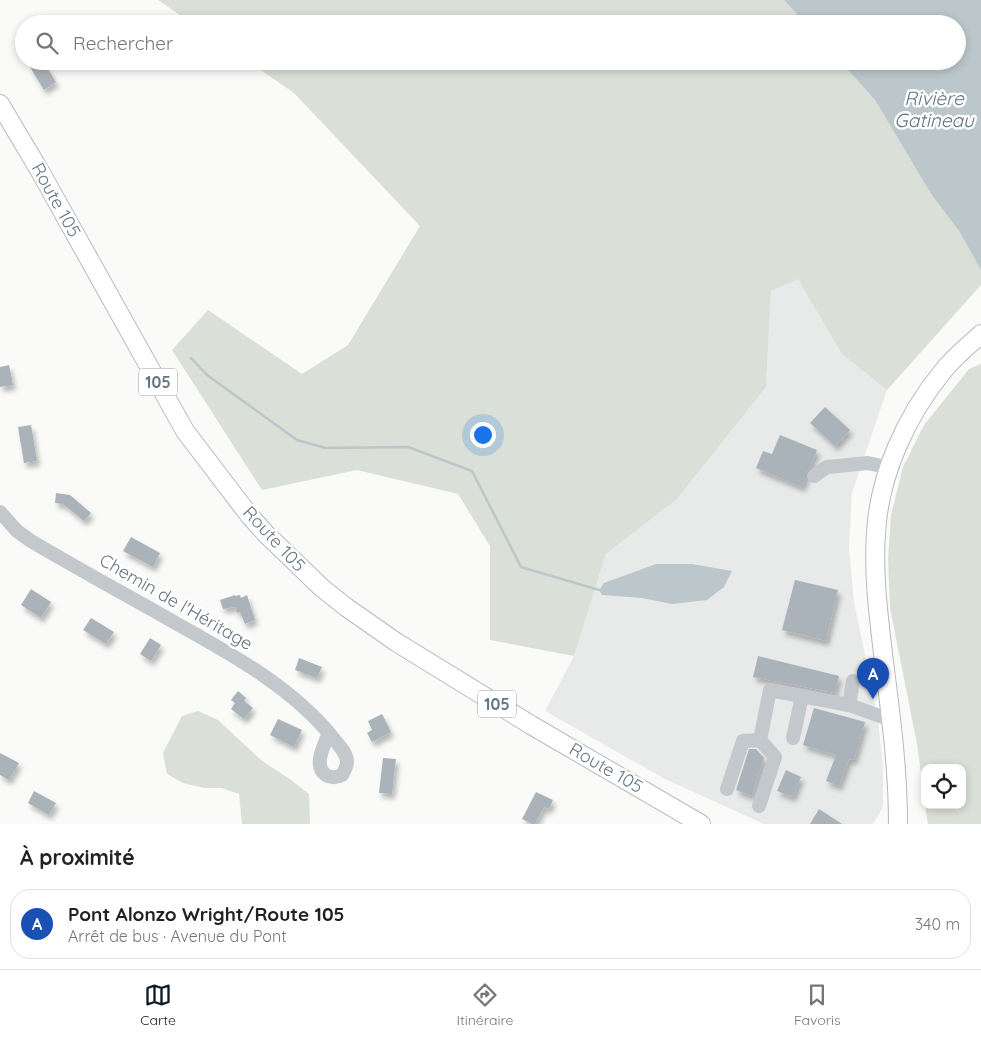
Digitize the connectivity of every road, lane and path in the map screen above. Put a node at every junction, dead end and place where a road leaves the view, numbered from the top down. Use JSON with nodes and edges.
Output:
{"nodes":[{"id":1,"x":0,"y":104,"type":"edge"},
{"id":2,"x":981,"y":334,"type":"edge"},
{"id":3,"x":890,"y":468,"type":"junction"},
{"id":4,"x":814,"y":476,"type":"dead end"},
{"id":5,"x":0,"y":512,"type":"edge"},
{"id":6,"x":854,"y":681,"type":"dead end"},
{"id":7,"x":802,"y":696,"type":"junction"},
{"id":8,"x":849,"y":705,"type":"junction"},
{"id":9,"x":891,"y":720,"type":"junction"},
{"id":10,"x":329,"y":733,"type":"dead end"},
{"id":11,"x":793,"y":738,"type":"dead end"},
{"id":12,"x":760,"y":740,"type":"junction"},
{"id":13,"x":727,"y":789,"type":"dead end"},
{"id":14,"x":898,"y":804,"type":"junction"},
{"id":15,"x":759,"y":806,"type":"dead end"},
{"id":16,"x":701,"y":824,"type":"edge"},
{"id":17,"x":891,"y":824,"type":"edge"},
{"id":18,"x":898,"y":824,"type":"edge"}],
"edges":[{"from":1,"to":16,"type":"main road","name":"Route 105","number":"105"},
{"from":2,"to":3,"type":"main road"},
{"from":3,"to":4,"type":"street"},
{"from":3,"to":9,"type":"main road"},
{"from":5,"to":10,"type":"street","name":"Chemin de l'Héritage"},
{"from":6,"to":8,"type":"street"},
{"from":7,"to":8,"type":"street"},
{"from":7,"to":11,"type":"street"},
{"from":7,"to":12,"type":"street"},
{"from":8,"to":9,"type":"street"},
{"from":9,"to":14,"type":"main road"},
{"from":12,"to":13,"type":"street"},
{"from":12,"to":15,"type":"street"},
{"from":14,"to":17,"type":"main road"},
{"from":14,"to":18,"type":"main road"}]}
